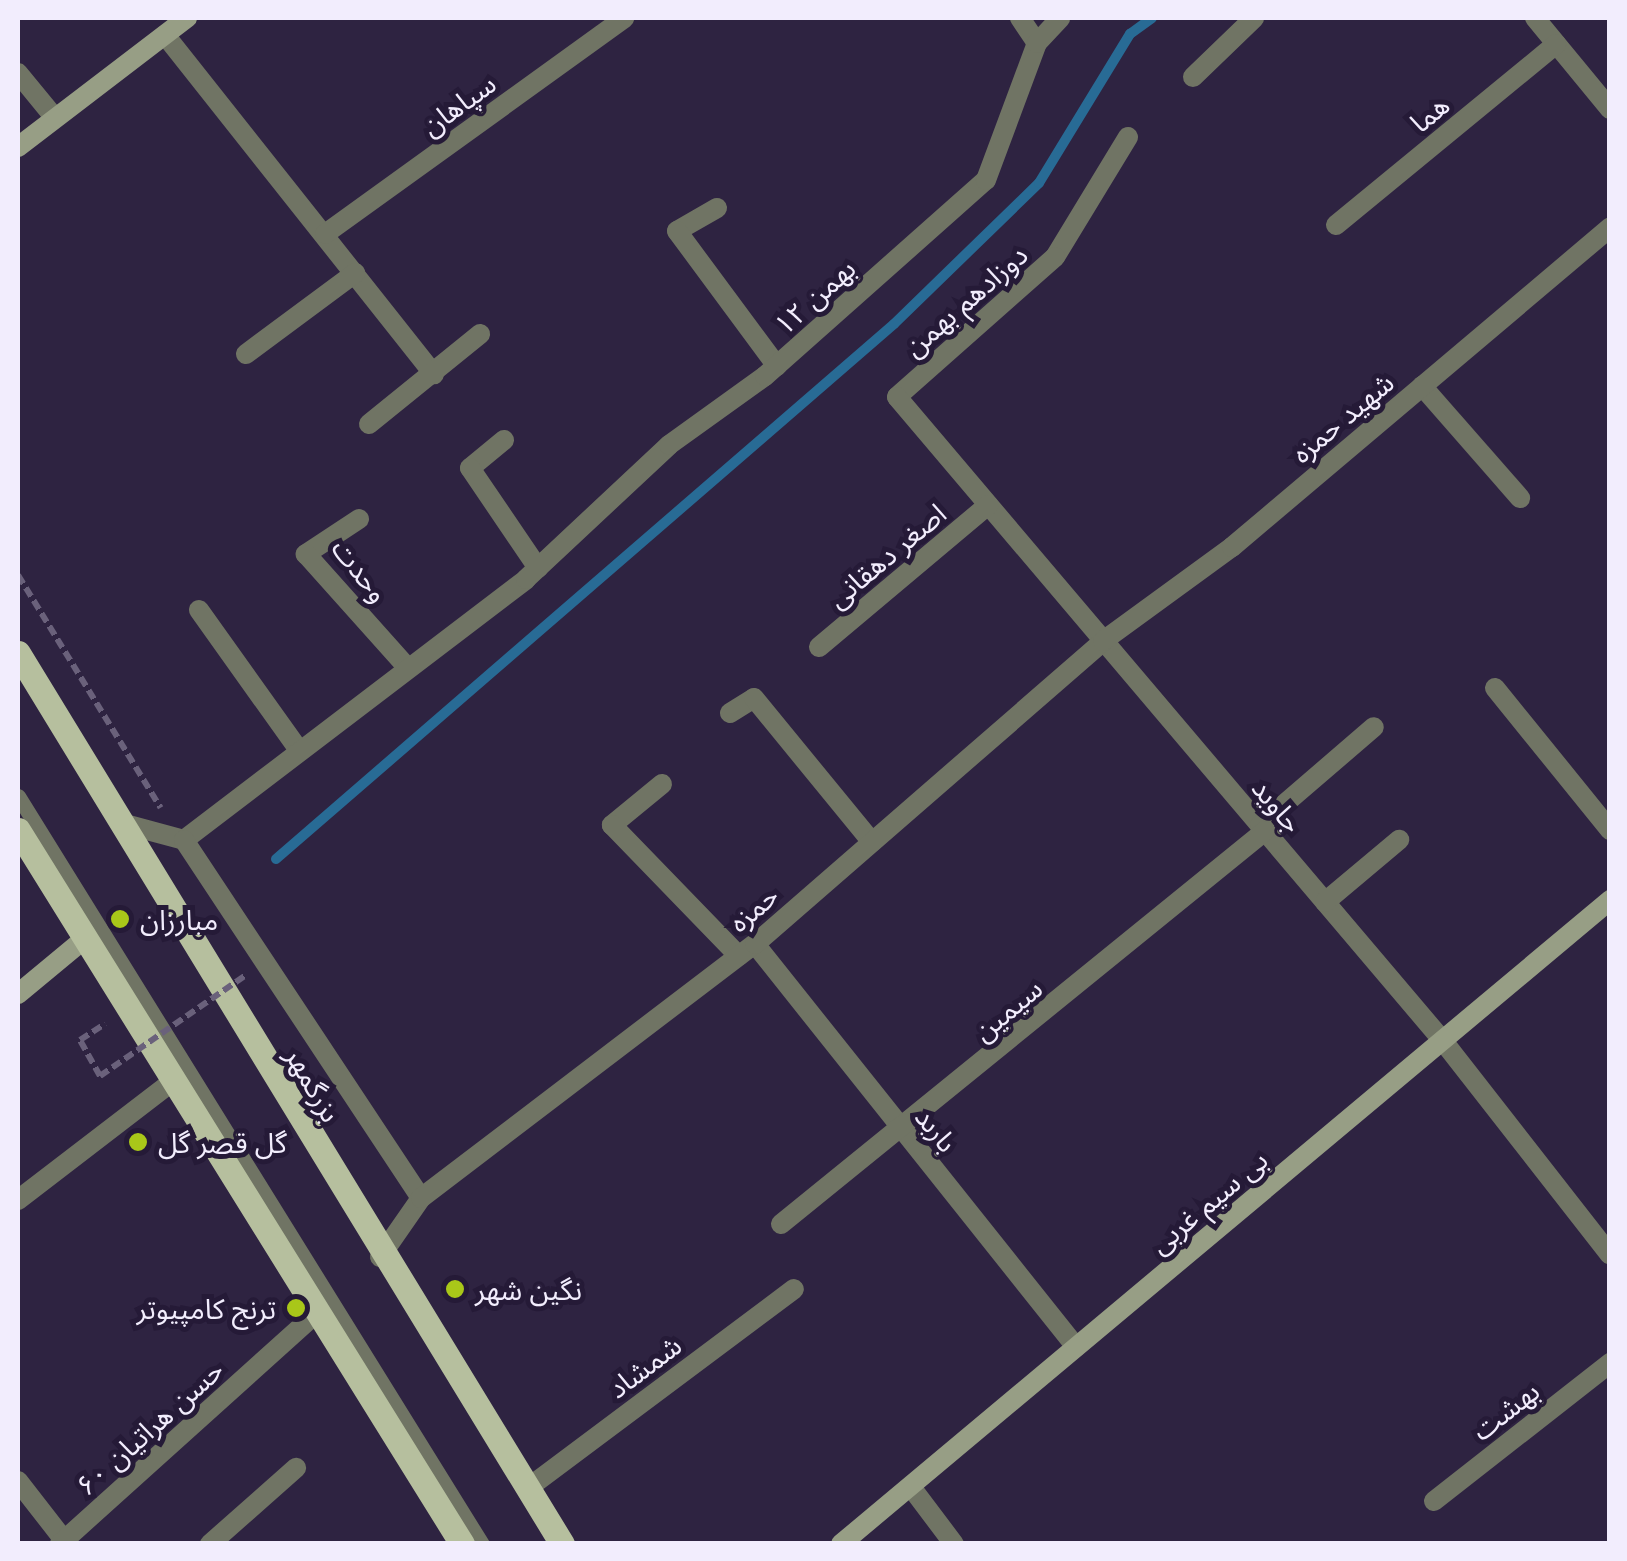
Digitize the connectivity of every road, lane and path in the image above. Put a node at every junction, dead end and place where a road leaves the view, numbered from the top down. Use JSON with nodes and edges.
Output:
{"nodes":[{"id":1,"x":187,"y":18,"type":"edge"},
{"id":2,"x":624,"y":18,"type":"edge"},
{"id":3,"x":1020,"y":18,"type":"edge"},
{"id":4,"x":1060,"y":18,"type":"edge"},
{"id":5,"x":1254,"y":18,"type":"edge"},
{"id":6,"x":1534,"y":18,"type":"edge"},
{"id":7,"x":165,"y":34,"type":"junction"},
{"id":8,"x":1037,"y":43,"type":"junction"},
{"id":9,"x":1556,"y":44,"type":"junction"},
{"id":10,"x":18,"y":74,"type":"edge"},
{"id":11,"x":1193,"y":77,"type":"dead end"},
{"id":12,"x":1610,"y":109,"type":"edge"},
{"id":13,"x":55,"y":118,"type":"junction"},
{"id":14,"x":1128,"y":137,"type":"dead end"},
{"id":15,"x":18,"y":146,"type":"edge"},
{"id":16,"x":717,"y":208,"type":"dead end"},
{"id":17,"x":1336,"y":225,"type":"dead end"},
{"id":18,"x":1610,"y":227,"type":"edge"},
{"id":19,"x":326,"y":234,"type":"junction"},
{"id":20,"x":356,"y":273,"type":"junction"},
{"id":21,"x":480,"y":334,"type":"dead end"},
{"id":22,"x":246,"y":354,"type":"dead end"},
{"id":23,"x":777,"y":366,"type":"junction"},
{"id":24,"x":434,"y":374,"type":"junction"},
{"id":25,"x":1422,"y":386,"type":"junction"},
{"id":26,"x":896,"y":397,"type":"joint"},
{"id":27,"x":369,"y":424,"type":"dead end"},
{"id":28,"x":504,"y":440,"type":"dead end"},
{"id":29,"x":1520,"y":498,"type":"dead end"},
{"id":30,"x":988,"y":505,"type":"junction"},
{"id":31,"x":359,"y":519,"type":"dead end"},
{"id":32,"x":538,"y":568,"type":"junction"},
{"id":33,"x":18,"y":574,"type":"edge"},
{"id":34,"x":199,"y":610,"type":"dead end"},
{"id":35,"x":1104,"y":641,"type":"junction"},
{"id":36,"x":819,"y":647,"type":"dead end"},
{"id":37,"x":18,"y":653,"type":"edge"},
{"id":38,"x":407,"y":667,"type":"junction"},
{"id":39,"x":1495,"y":688,"type":"dead end"},
{"id":40,"x":730,"y":713,"type":"dead end"},
{"id":41,"x":1374,"y":727,"type":"dead end"},
{"id":42,"x":299,"y":750,"type":"junction"},
{"id":43,"x":662,"y":784,"type":"dead end"},
{"id":44,"x":18,"y":796,"type":"edge"},
{"id":45,"x":121,"y":823,"type":"junction"},
{"id":46,"x":1262,"y":828,"type":"junction"},
{"id":47,"x":18,"y":830,"type":"edge"},
{"id":48,"x":1610,"y":830,"type":"edge"},
{"id":49,"x":182,"y":839,"type":"junction"},
{"id":50,"x":1399,"y":840,"type":"dead end"},
{"id":51,"x":872,"y":842,"type":"junction"},
{"id":52,"x":1610,"y":900,"type":"edge"},
{"id":53,"x":1325,"y":902,"type":"junction"},
{"id":54,"x":83,"y":940,"type":"junction"},
{"id":55,"x":747,"y":950,"type":"junction"},
{"id":56,"x":246,"y":976,"type":"dead end"},
{"id":57,"x":18,"y":994,"type":"edge"},
{"id":58,"x":80,"y":1040,"type":"dead end"},
{"id":59,"x":1443,"y":1041,"type":"junction"},
{"id":60,"x":172,"y":1082,"type":"junction"},
{"id":61,"x":903,"y":1131,"type":"junction"},
{"id":62,"x":422,"y":1198,"type":"junction"},
{"id":63,"x":18,"y":1200,"type":"edge"},
{"id":64,"x":780,"y":1224,"type":"dead end"},
{"id":65,"x":1610,"y":1255,"type":"edge"},
{"id":66,"x":380,"y":1257,"type":"junction"},
{"id":67,"x":794,"y":1289,"type":"dead end"},
{"id":68,"x":319,"y":1312,"type":"junction"},
{"id":69,"x":1076,"y":1347,"type":"junction"},
{"id":70,"x":1610,"y":1363,"type":"edge"},
{"id":71,"x":296,"y":1468,"type":"dead end"},
{"id":72,"x":18,"y":1481,"type":"edge"},
{"id":73,"x":911,"y":1487,"type":"junction"},
{"id":74,"x":528,"y":1488,"type":"junction"},
{"id":75,"x":1434,"y":1501,"type":"dead end"},
{"id":76,"x":64,"y":1542,"type":"edge"},
{"id":77,"x":210,"y":1544,"type":"edge"},
{"id":78,"x":462,"y":1544,"type":"edge"},
{"id":79,"x":482,"y":1544,"type":"edge"},
{"id":80,"x":562,"y":1544,"type":"edge"},
{"id":81,"x":842,"y":1544,"type":"edge"},
{"id":82,"x":954,"y":1544,"type":"edge"}],
"edges":[{"from":1,"to":7,"type":"street"},
{"from":2,"to":19,"type":"street","name":"سپاهان"},
{"from":3,"to":8,"type":"street"},
{"from":4,"to":8,"type":"street","name":"۱۲ بهمن"},
{"from":5,"to":11,"type":"street"},
{"from":6,"to":9,"type":"street"},
{"from":7,"to":13,"type":"street"},
{"from":7,"to":19,"type":"street"},
{"from":8,"to":23,"type":"street","name":"۱۲ بهمن"},
{"from":9,"to":12,"type":"street"},
{"from":9,"to":17,"type":"street","name":"هما"},
{"from":10,"to":13,"type":"street"},
{"from":13,"to":15,"type":"street"},
{"from":14,"to":26,"type":"street","name":"دوزادهم بهمن"},
{"from":16,"to":23,"type":"street"},
{"from":18,"to":25,"type":"street","name":"شهید حمزه"},
{"from":19,"to":20,"type":"street"},
{"from":20,"to":22,"type":"street"},
{"from":20,"to":24,"type":"street"},
{"from":21,"to":24,"type":"street"},
{"from":23,"to":32,"type":"street","name":"۱۲ بهمن"},
{"from":24,"to":27,"type":"street"},
{"from":25,"to":29,"type":"street"},
{"from":25,"to":35,"type":"street","name":"شهید حمزه"},
{"from":26,"to":30,"type":"street","name":"جاوید"},
{"from":28,"to":32,"type":"street"},
{"from":30,"to":35,"type":"street","name":"جاوید"},
{"from":30,"to":36,"type":"street","name":"اصغر دهقانی"},
{"from":31,"to":38,"type":"street","name":"وحدت"},
{"from":32,"to":38,"type":"street","name":"۱۲ بهمن"},
{"from":33,"to":49,"type":"path"},
{"from":34,"to":42,"type":"street"},
{"from":35,"to":46,"type":"street","name":"جاوید"},
{"from":35,"to":51,"type":"street","name":"حمزه"},
{"from":37,"to":45,"type":"main road","name":"بزرگمهر"},
{"from":38,"to":42,"type":"street","name":"۱۲ بهمن"},
{"from":39,"to":48,"type":"street"},
{"from":40,"to":51,"type":"street"},
{"from":41,"to":46,"type":"street","name":"سیمین"},
{"from":42,"to":49,"type":"street","name":"۱۲ بهمن"},
{"from":43,"to":55,"type":"street"},
{"from":44,"to":79,"type":"lane"},
{"from":45,"to":49,"type":"street"},
{"from":45,"to":66,"type":"main road","name":"بزرگمهر"},
{"from":46,"to":53,"type":"street","name":"جاوید"},
{"from":46,"to":61,"type":"street","name":"سیمین"},
{"from":47,"to":54,"type":"main road"},
{"from":49,"to":62,"type":"street"},
{"from":50,"to":53,"type":"street"},
{"from":51,"to":55,"type":"street","name":"حمزه"},
{"from":52,"to":59,"type":"street","name":"بی سیم غربی"},
{"from":53,"to":59,"type":"street","name":"جاوید"},
{"from":54,"to":57,"type":"street"},
{"from":54,"to":60,"type":"main road"},
{"from":55,"to":61,"type":"street","name":"باربد"},
{"from":55,"to":62,"type":"street","name":"حمزه"},
{"from":56,"to":58,"type":"path","bridge":true},
{"from":59,"to":65,"type":"street","name":"جاوید"},
{"from":59,"to":69,"type":"street","name":"بی سیم غربی"},
{"from":60,"to":63,"type":"street"},
{"from":60,"to":68,"type":"main road"},
{"from":61,"to":64,"type":"street","name":"سیمین"},
{"from":61,"to":69,"type":"street","name":"باربد"},
{"from":62,"to":66,"type":"street","name":"حمزه"},
{"from":66,"to":74,"type":"main road","name":"بزرگمهر"},
{"from":67,"to":74,"type":"street","name":"شمشاد"},
{"from":68,"to":76,"type":"street","name":"حسن هراتیان ۶۰"},
{"from":68,"to":78,"type":"main road"},
{"from":69,"to":73,"type":"street","name":"بی سیم غربی"},
{"from":70,"to":75,"type":"street","name":"بهشت"},
{"from":71,"to":77,"type":"street"},
{"from":72,"to":76,"type":"street"},
{"from":73,"to":81,"type":"street","name":"بی سیم غربی"},
{"from":73,"to":82,"type":"street"},
{"from":74,"to":80,"type":"main road","name":"بزرگمهر"}]}
